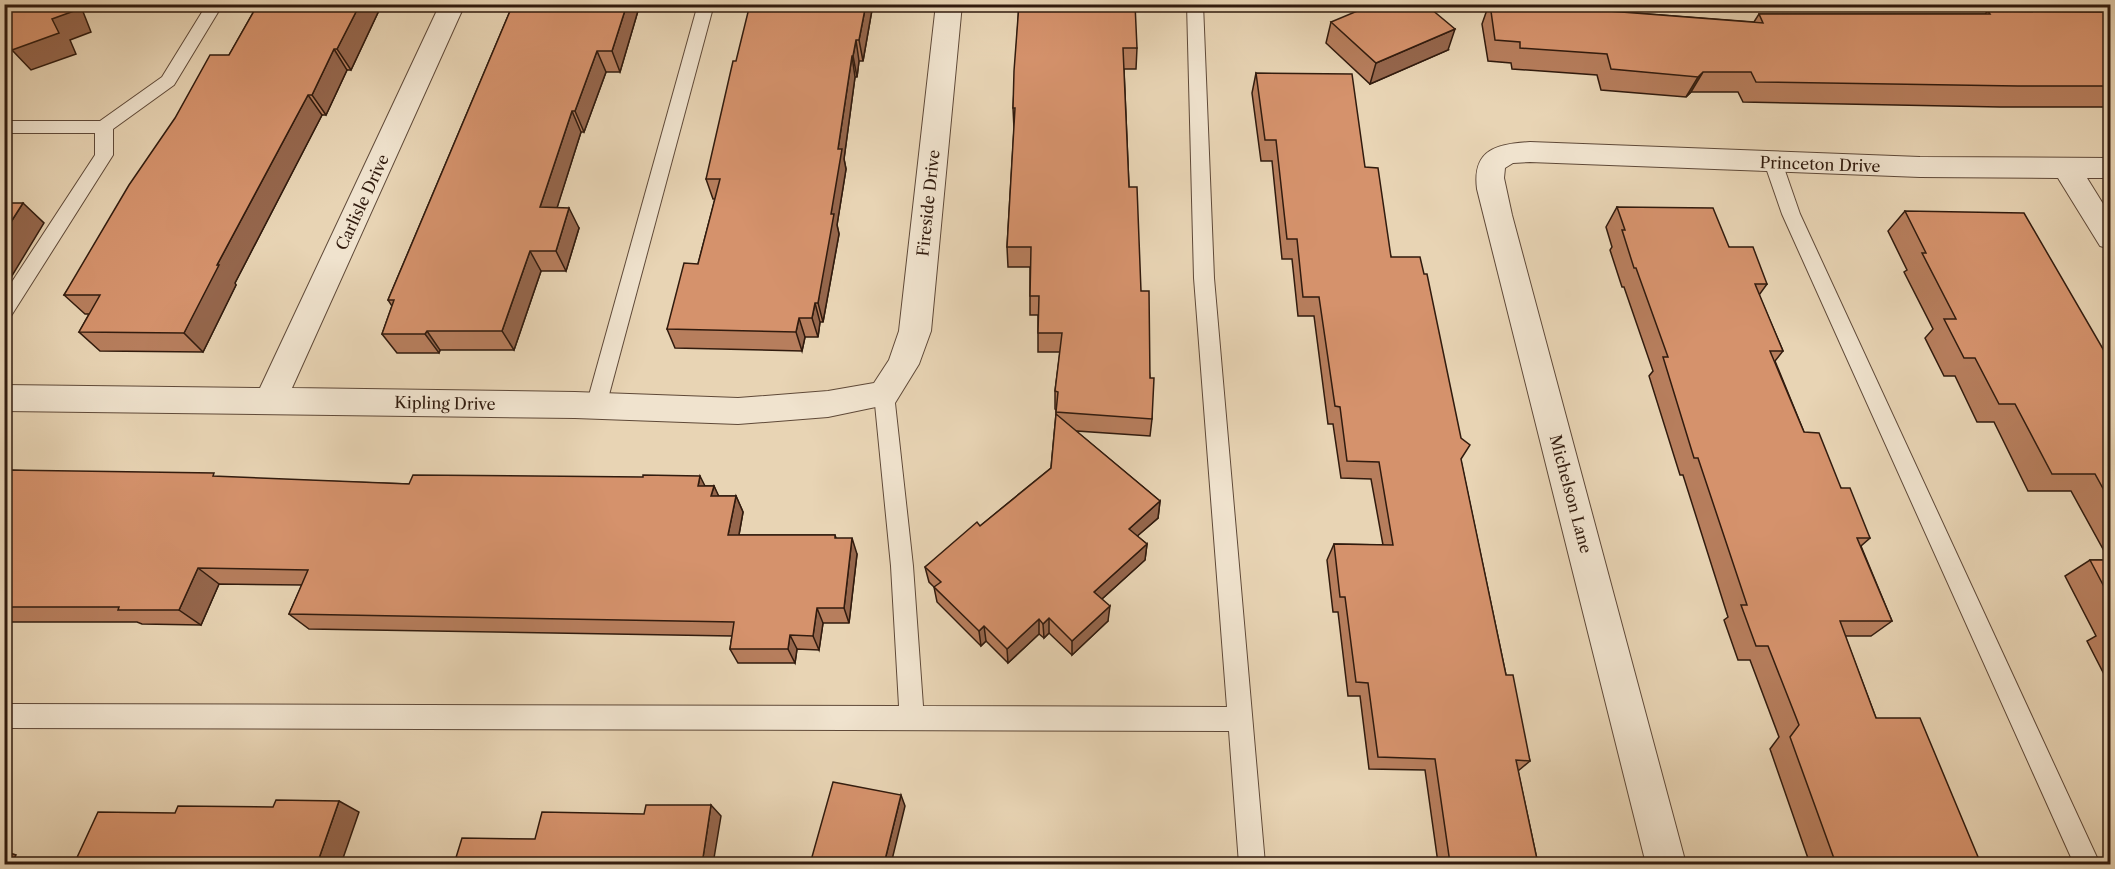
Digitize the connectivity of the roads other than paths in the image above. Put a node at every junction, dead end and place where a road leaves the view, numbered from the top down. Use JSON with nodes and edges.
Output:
{"nodes":[{"id":1,"x":215,"y":4,"type":"edge"},
{"id":2,"x":453,"y":4,"type":"edge"},
{"id":3,"x":706,"y":4,"type":"edge"},
{"id":4,"x":949,"y":4,"type":"edge"},
{"id":5,"x":1195,"y":4,"type":"edge"},
{"id":6,"x":4,"y":127,"type":"edge"},
{"id":7,"x":104,"y":127,"type":"junction"},
{"id":8,"x":1530,"y":152,"type":"joint"},
{"id":9,"x":1773,"y":162,"type":"junction"},
{"id":10,"x":2066,"y":168,"type":"junction"},
{"id":11,"x":2110,"y":168,"type":"edge"},
{"id":12,"x":2110,"y":238,"type":"edge"},
{"id":13,"x":4,"y":311,"type":"edge"},
{"id":14,"x":884,"y":394,"type":"junction"},
{"id":15,"x":4,"y":398,"type":"edge"},
{"id":16,"x":270,"y":400,"type":"junction"},
{"id":17,"x":596,"y":406,"type":"junction"},
{"id":18,"x":4,"y":716,"type":"edge"},
{"id":19,"x":912,"y":718,"type":"junction"},
{"id":20,"x":1240,"y":719,"type":"junction"},
{"id":21,"x":1252,"y":864,"type":"edge"},
{"id":22,"x":1666,"y":864,"type":"edge"},
{"id":23,"x":2087,"y":864,"type":"edge"}],
"edges":[{"from":1,"to":7,"type":"lane"},
{"from":2,"to":16,"type":"street","name":"Carlisle Drive"},
{"from":3,"to":17,"type":"lane"},
{"from":4,"to":14,"type":"street","name":"Fireside Drive"},
{"from":5,"to":20,"type":"lane"},
{"from":6,"to":7,"type":"lane"},
{"from":7,"to":13,"type":"lane"},
{"from":8,"to":9,"type":"street","name":"Princeton Drive"},
{"from":8,"to":22,"type":"street","name":"Michelson Lane"},
{"from":9,"to":10,"type":"street","name":"Princeton Drive"},
{"from":9,"to":23,"type":"lane"},
{"from":10,"to":11,"type":"street","name":"Princeton Drive"},
{"from":10,"to":12,"type":"street"},
{"from":14,"to":17,"type":"street","name":"Kipling Drive"},
{"from":14,"to":19,"type":"lane"},
{"from":15,"to":16,"type":"street","name":"Kipling Drive"},
{"from":16,"to":17,"type":"street","name":"Kipling Drive"},
{"from":18,"to":19,"type":"lane"},
{"from":19,"to":20,"type":"lane"},
{"from":20,"to":21,"type":"lane"}]}
